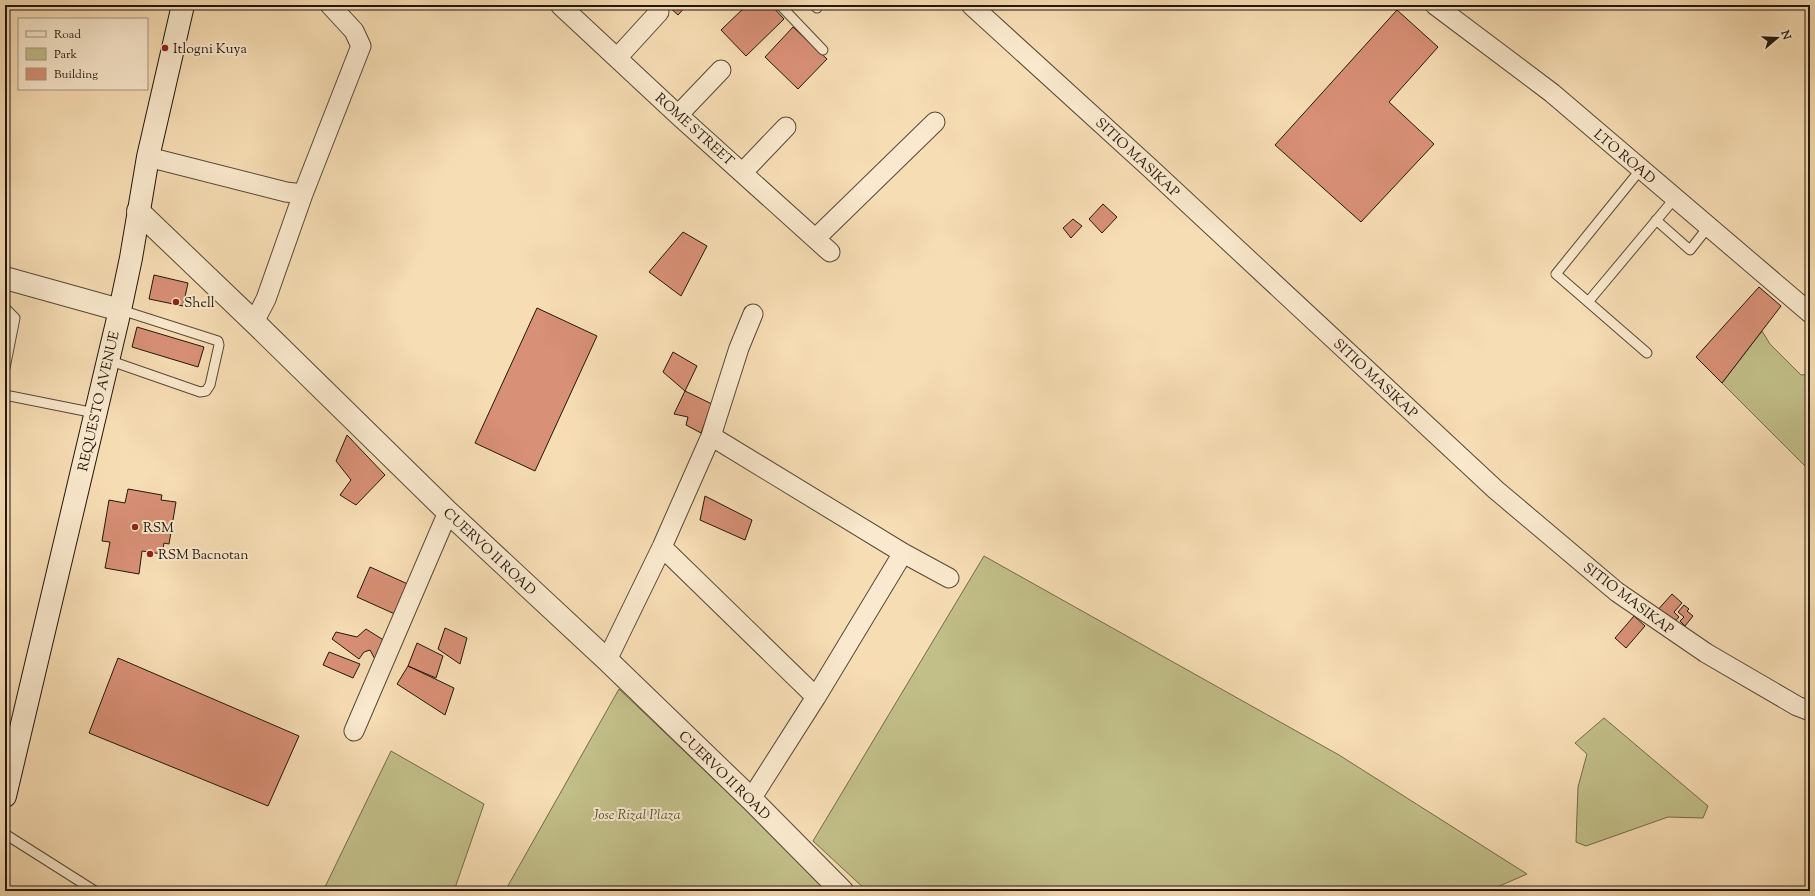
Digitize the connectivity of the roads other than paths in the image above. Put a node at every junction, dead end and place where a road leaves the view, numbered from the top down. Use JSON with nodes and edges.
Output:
{"nodes":[{"id":1,"x":182,"y":5,"type":"edge"},
{"id":2,"x":330,"y":5,"type":"edge"},
{"id":3,"x":560,"y":5,"type":"edge"},
{"id":4,"x":780,"y":5,"type":"edge"},
{"id":5,"x":971,"y":5,"type":"edge"},
{"id":6,"x":1435,"y":5,"type":"edge"},
{"id":7,"x":659,"y":12,"type":"dead end"},
{"id":8,"x":823,"y":50,"type":"dead end"},
{"id":9,"x":617,"y":58,"type":"junction"},
{"id":10,"x":721,"y":70,"type":"dead end"},
{"id":11,"x":678,"y":115,"type":"junction"},
{"id":12,"x":935,"y":122,"type":"dead end"},
{"id":13,"x":786,"y":127,"type":"dead end"},
{"id":14,"x":148,"y":157,"type":"junction"},
{"id":15,"x":1641,"y":169,"type":"junction"},
{"id":16,"x":743,"y":172,"type":"junction"},
{"id":17,"x":303,"y":194,"type":"junction"},
{"id":18,"x":1675,"y":198,"type":"junction"},
{"id":19,"x":138,"y":212,"type":"junction"},
{"id":20,"x":1656,"y":220,"type":"junction"},
{"id":21,"x":1708,"y":226,"type":"junction"},
{"id":22,"x":816,"y":238,"type":"junction"},
{"id":23,"x":830,"y":252,"type":"dead end"},
{"id":24,"x":5,"y":278,"type":"edge"},
{"id":25,"x":1588,"y":302,"type":"junction"},
{"id":26,"x":5,"y":308,"type":"edge"},
{"id":27,"x":120,"y":310,"type":"junction"},
{"id":28,"x":1810,"y":313,"type":"edge"},
{"id":29,"x":753,"y":314,"type":"dead end"},
{"id":30,"x":254,"y":322,"type":"junction"},
{"id":31,"x":1647,"y":353,"type":"dead end"},
{"id":32,"x":108,"y":360,"type":"junction"},
{"id":33,"x":5,"y":368,"type":"edge"},
{"id":34,"x":5,"y":395,"type":"edge"},
{"id":35,"x":95,"y":413,"type":"junction"},
{"id":36,"x":711,"y":436,"type":"junction"},
{"id":37,"x":448,"y":512,"type":"junction"},
{"id":38,"x":662,"y":547,"type":"junction"},
{"id":39,"x":903,"y":553,"type":"junction"},
{"id":40,"x":949,"y":578,"type":"dead end"},
{"id":41,"x":607,"y":660,"type":"junction"},
{"id":42,"x":816,"y":697,"type":"junction"},
{"id":43,"x":1810,"y":711,"type":"edge"},
{"id":44,"x":354,"y":731,"type":"dead end"},
{"id":45,"x":5,"y":796,"type":"edge"},
{"id":46,"x":751,"y":800,"type":"junction"},
{"id":47,"x":5,"y":834,"type":"edge"},
{"id":48,"x":82,"y":888,"type":"edge"},
{"id":49,"x":95,"y":891,"type":"edge"},
{"id":50,"x":842,"y":891,"type":"edge"}],
"edges":[{"from":1,"to":14,"type":"street","name":"REQUESTO AVENUE"},
{"from":2,"to":17,"type":"street"},
{"from":3,"to":9,"type":"street","name":"ROME STREET"},
{"from":4,"to":8,"type":"lane"},
{"from":5,"to":43,"type":"street","name":"SITIO MASIKAP"},
{"from":6,"to":15,"type":"street","name":"LTO ROAD"},
{"from":7,"to":9,"type":"street"},
{"from":9,"to":11,"type":"street","name":"ROME STREET"},
{"from":10,"to":11,"type":"street"},
{"from":11,"to":16,"type":"street","name":"ROME STREET"},
{"from":12,"to":22,"type":"street"},
{"from":13,"to":16,"type":"street"},
{"from":14,"to":17,"type":"street"},
{"from":14,"to":19,"type":"street","name":"REQUESTO AVENUE"},
{"from":15,"to":18,"type":"street","name":"LTO ROAD"},
{"from":15,"to":25,"type":"lane"},
{"from":16,"to":22,"type":"street","name":"ROME STREET"},
{"from":17,"to":30,"type":"street"},
{"from":18,"to":20,"type":"lane"},
{"from":18,"to":21,"type":"street","name":"LTO ROAD"},
{"from":19,"to":27,"type":"street","name":"REQUESTO AVENUE"},
{"from":19,"to":30,"type":"street","name":"CUERVO II ROAD"},
{"from":20,"to":21,"type":"lane"},
{"from":20,"to":25,"type":"lane"},
{"from":21,"to":28,"type":"street","name":"LTO ROAD"},
{"from":22,"to":23,"type":"street","name":"ROME STREET"},
{"from":24,"to":27,"type":"street"},
{"from":25,"to":31,"type":"lane"},
{"from":26,"to":33,"type":"lane"},
{"from":27,"to":32,"type":"street","name":"REQUESTO AVENUE"},
{"from":27,"to":32,"type":"lane"},
{"from":29,"to":36,"type":"street"},
{"from":30,"to":37,"type":"street","name":"CUERVO II ROAD"},
{"from":32,"to":35,"type":"street","name":"REQUESTO AVENUE"},
{"from":34,"to":35,"type":"lane"},
{"from":35,"to":45,"type":"street","name":"REQUESTO AVENUE"},
{"from":36,"to":38,"type":"street"},
{"from":36,"to":39,"type":"street"},
{"from":37,"to":41,"type":"street","name":"CUERVO II ROAD"},
{"from":37,"to":44,"type":"street"},
{"from":38,"to":41,"type":"street"},
{"from":38,"to":42,"type":"street"},
{"from":39,"to":40,"type":"street"},
{"from":39,"to":42,"type":"street"},
{"from":41,"to":46,"type":"street","name":"CUERVO II ROAD"},
{"from":42,"to":46,"type":"street"},
{"from":46,"to":50,"type":"street","name":"CUERVO II ROAD"},
{"from":47,"to":48,"type":"lane"},
{"from":48,"to":49,"type":"lane"}]}
